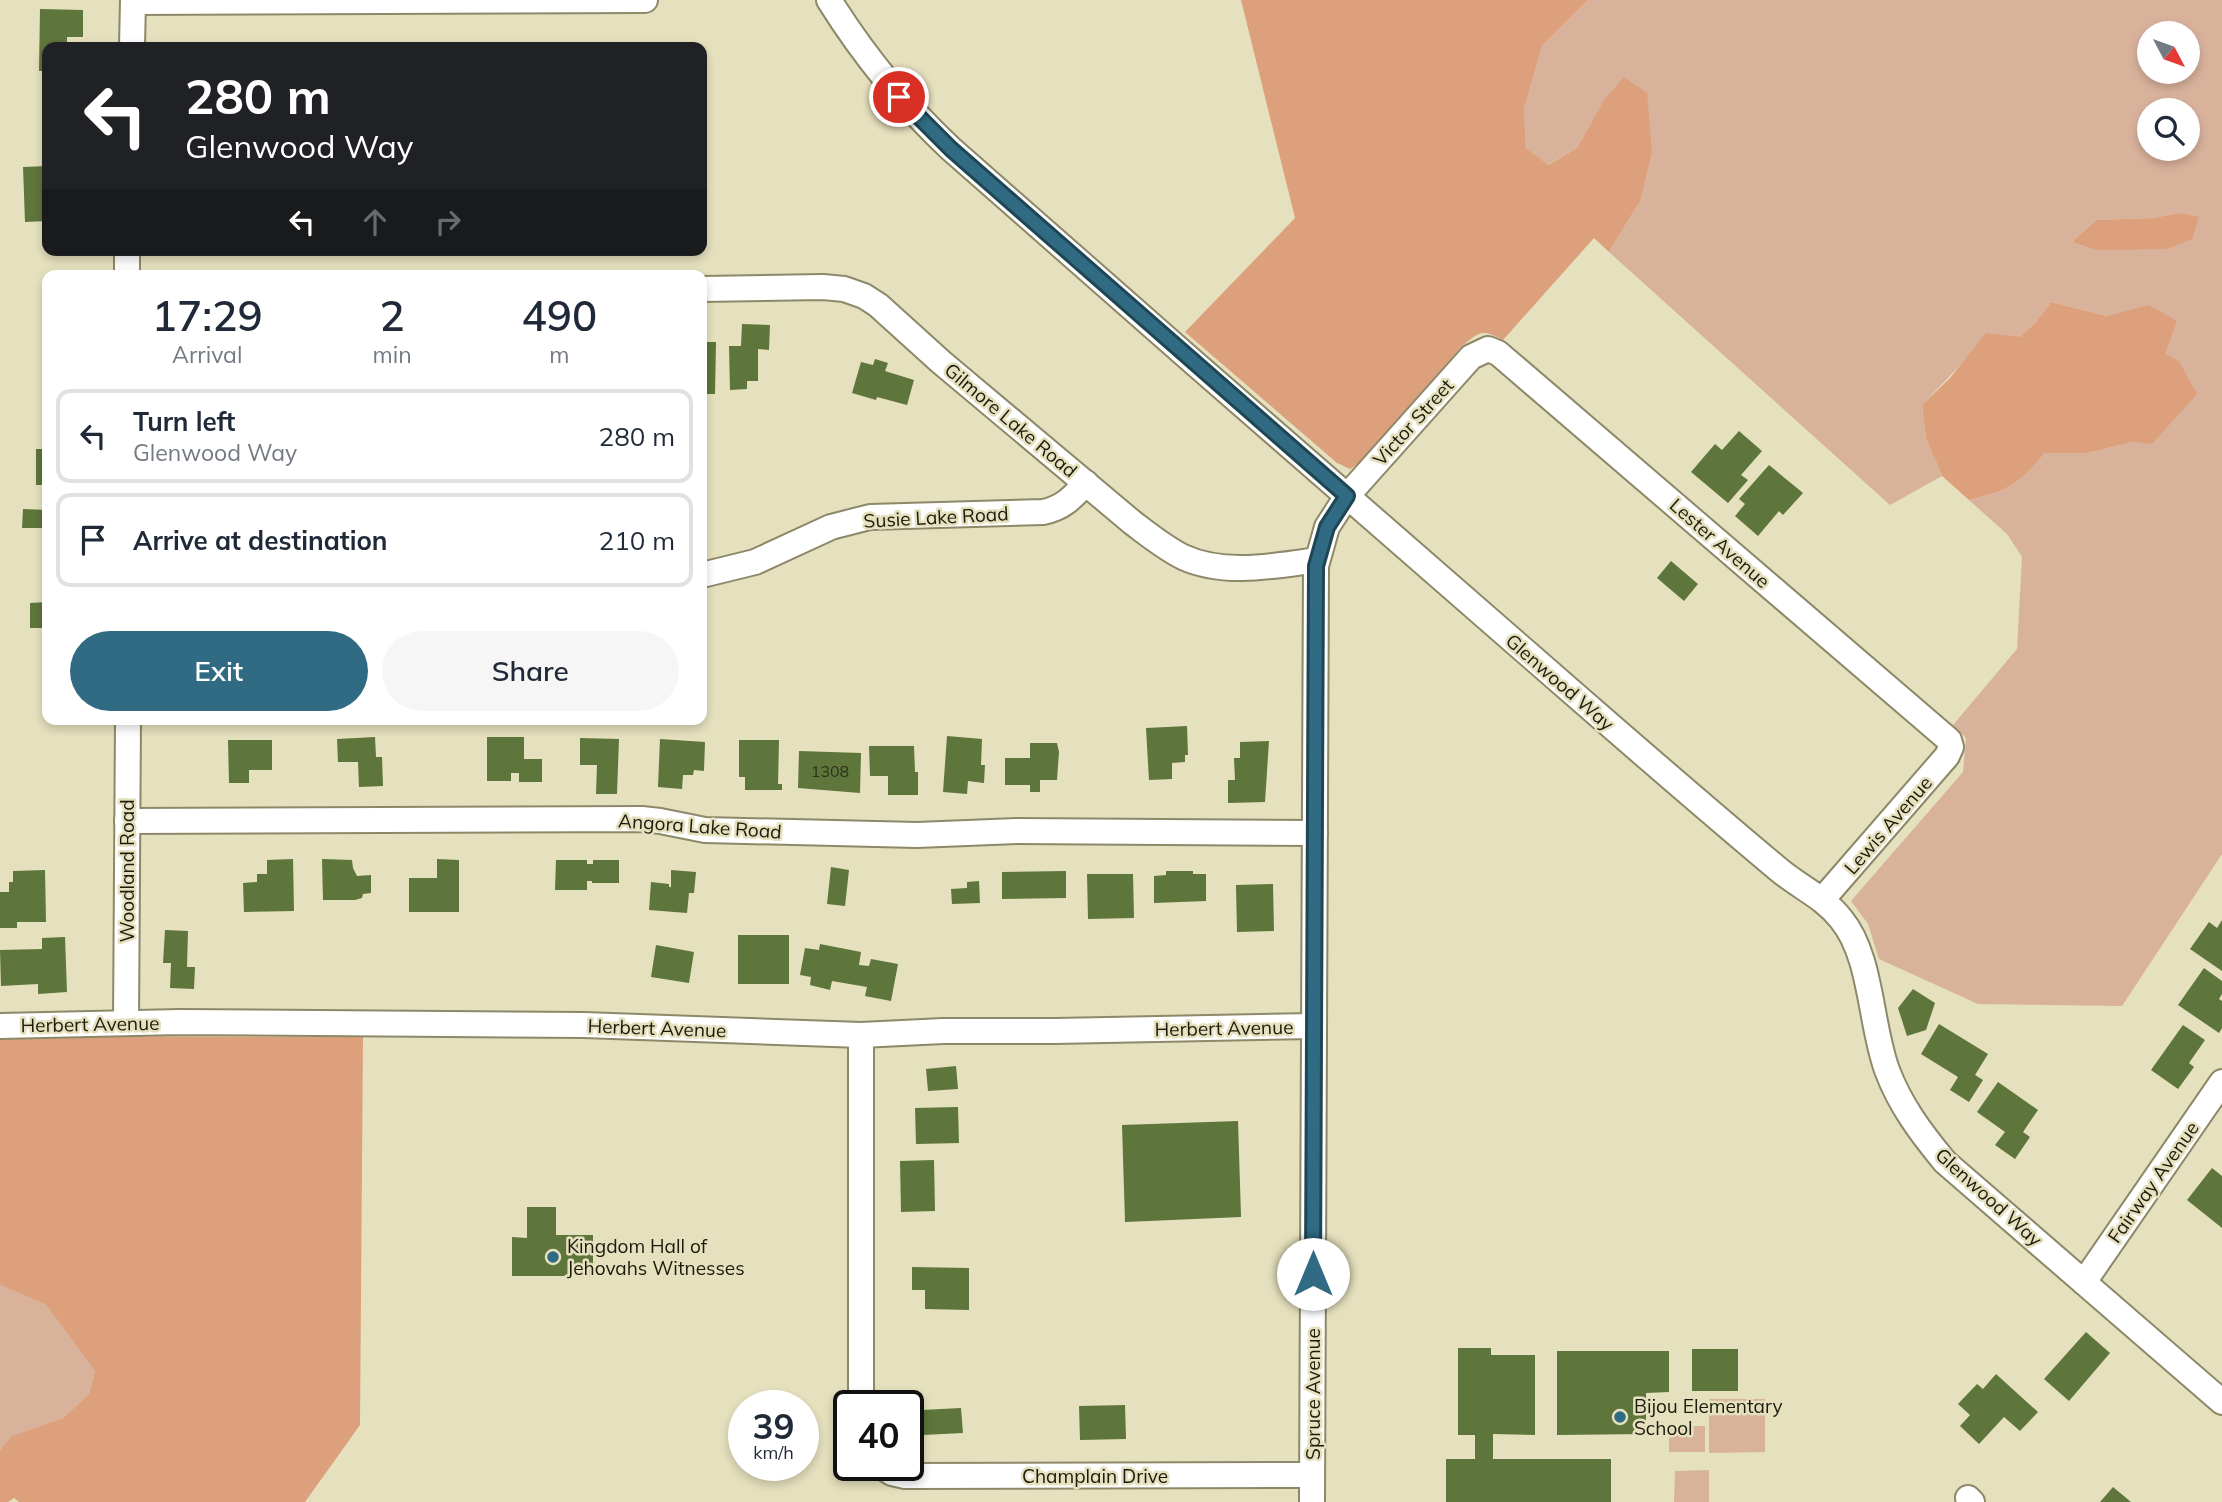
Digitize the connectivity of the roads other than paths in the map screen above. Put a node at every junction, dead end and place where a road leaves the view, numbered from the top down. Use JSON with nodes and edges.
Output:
{"nodes":[{"id":1,"x":645,"y":0,"type":"edge"},
{"id":2,"x":829,"y":0,"type":"edge"},
{"id":3,"x":133,"y":1,"type":"edge"},
{"id":4,"x":132,"y":42,"type":"edge"},
{"id":5,"x":707,"y":289,"type":"edge"},
{"id":6,"x":1481,"y":350,"type":"joint"},
{"id":7,"x":1086,"y":483,"type":"junction"},
{"id":8,"x":1347,"y":496,"type":"junction"},
{"id":9,"x":1317,"y":561,"type":"junction"},
{"id":10,"x":707,"y":574,"type":"edge"},
{"id":11,"x":128,"y":725,"type":"edge"},
{"id":12,"x":1951,"y":747,"type":"joint"},
{"id":13,"x":127,"y":821,"type":"junction"},
{"id":14,"x":1315,"y":833,"type":"junction"},
{"id":15,"x":1822,"y":900,"type":"junction"},
{"id":16,"x":126,"y":1023,"type":"junction"},
{"id":17,"x":0,"y":1026,"type":"edge"},
{"id":18,"x":1314,"y":1026,"type":"junction"},
{"id":19,"x":862,"y":1035,"type":"junction"},
{"id":20,"x":2222,"y":1082,"type":"edge"},
{"id":21,"x":2084,"y":1282,"type":"junction"},
{"id":22,"x":861,"y":1390,"type":"edge"},
{"id":23,"x":2222,"y":1402,"type":"edge"},
{"id":24,"x":1312,"y":1475,"type":"junction"},
{"id":25,"x":924,"y":1476,"type":"edge"},
{"id":26,"x":1312,"y":1502,"type":"edge"}],
"edges":[{"from":1,"to":3,"type":"street"},
{"from":2,"to":8,"type":"street","name":"Glenwood Way"},
{"from":3,"to":4,"type":"street"},
{"from":5,"to":7,"type":"street","name":"Gilmore Lake Road"},
{"from":6,"to":8,"type":"street","name":"Victor Street"},
{"from":6,"to":12,"type":"street","name":"Lester Avenue"},
{"from":7,"to":9,"type":"street","name":"Gilmore Lake Road"},
{"from":7,"to":10,"type":"street","name":"Susie Lake Road"},
{"from":8,"to":9,"type":"street","name":"Spruce Avenue"},
{"from":8,"to":15,"type":"street","name":"Glenwood Way"},
{"from":9,"to":14,"type":"street","name":"Spruce Avenue"},
{"from":11,"to":13,"type":"street","name":"Woodland Road"},
{"from":12,"to":15,"type":"street","name":"Lewis Avenue"},
{"from":13,"to":14,"type":"street","name":"Angora Lake Road"},
{"from":13,"to":16,"type":"street","name":"Woodland Road"},
{"from":14,"to":18,"type":"street","name":"Spruce Avenue"},
{"from":15,"to":21,"type":"street","name":"Glenwood Way"},
{"from":16,"to":17,"type":"street","name":"Herbert Avenue"},
{"from":16,"to":19,"type":"street","name":"Herbert Avenue"},
{"from":18,"to":19,"type":"street","name":"Herbert Avenue"},
{"from":18,"to":24,"type":"street","name":"Spruce Avenue"},
{"from":19,"to":22,"type":"street"},
{"from":20,"to":21,"type":"street","name":"Fairway Avenue"},
{"from":21,"to":23,"type":"street","name":"Glenwood Way"},
{"from":24,"to":25,"type":"street","name":"Champlain Drive"},
{"from":24,"to":26,"type":"street","name":"Spruce Avenue"}]}
